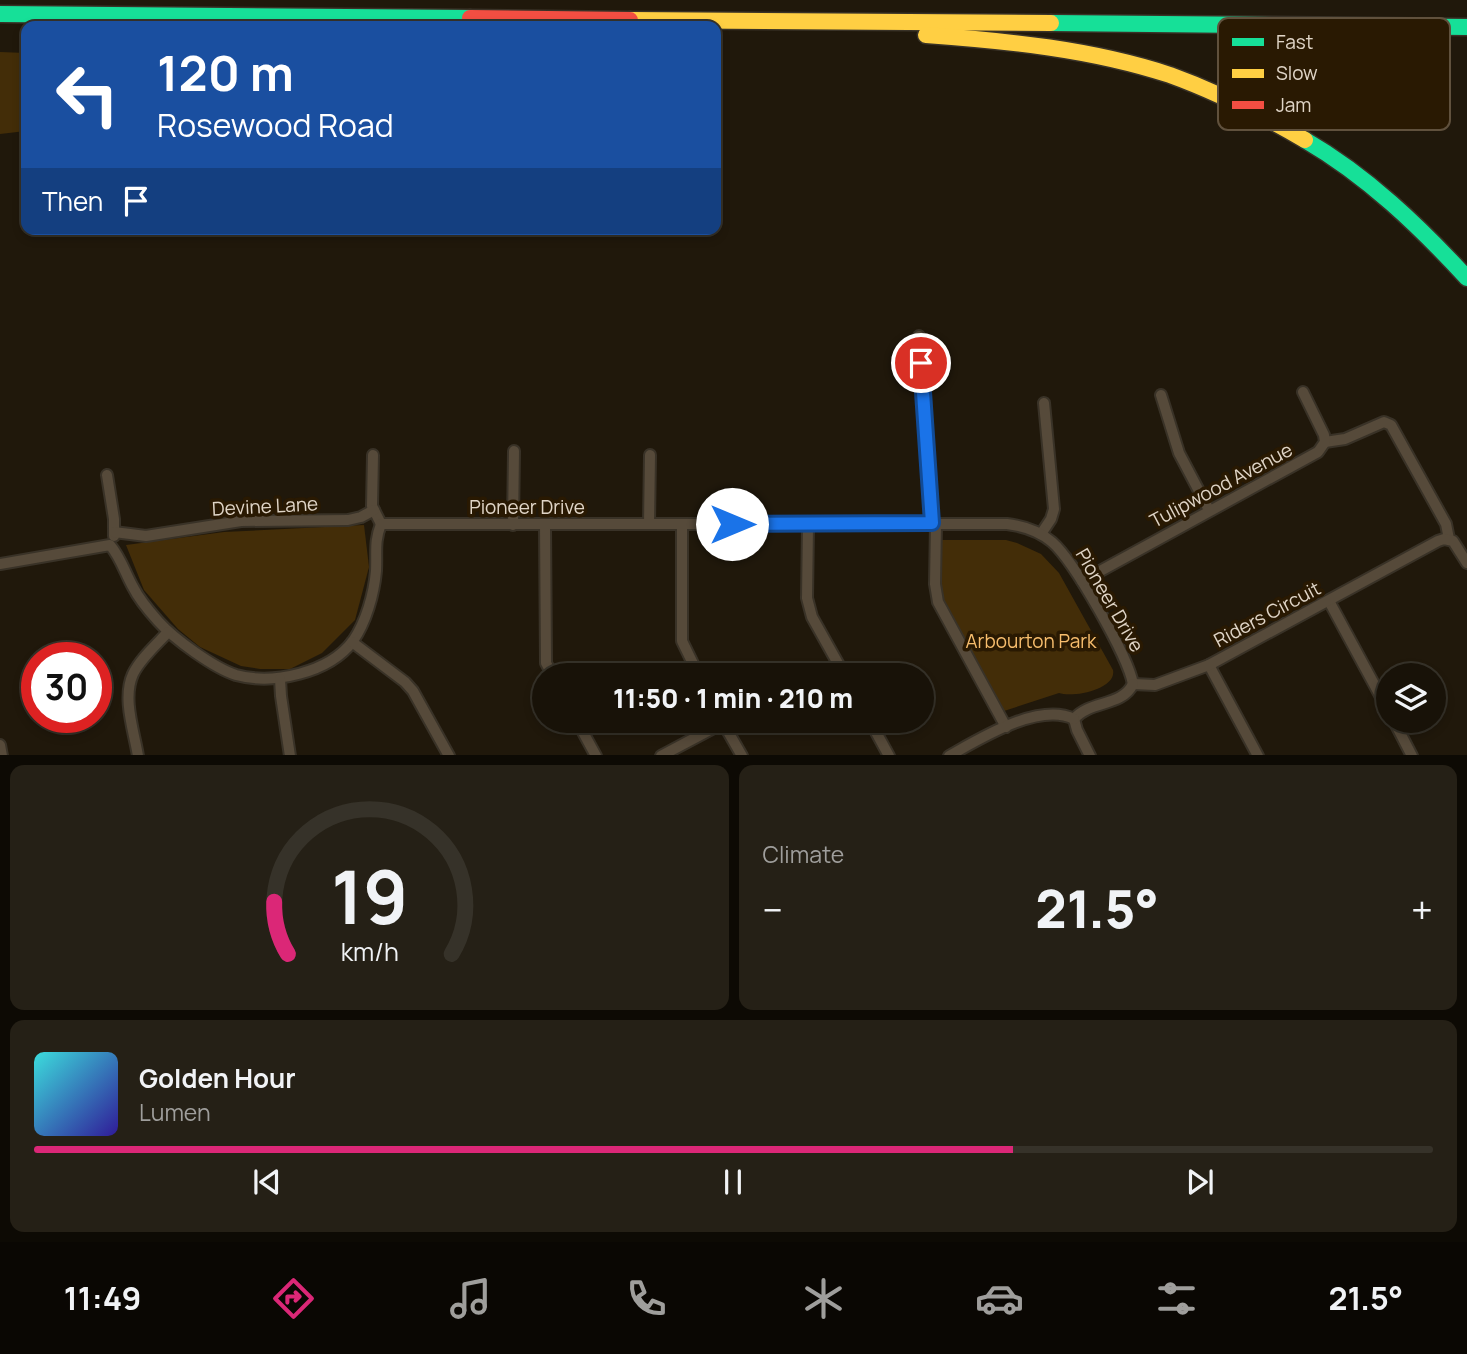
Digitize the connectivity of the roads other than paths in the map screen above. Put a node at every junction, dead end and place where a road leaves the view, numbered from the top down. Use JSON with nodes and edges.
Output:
{"nodes":[{"id":1,"x":0,"y":14,"type":"edge"},
{"id":2,"x":596,"y":20,"type":"junction"},
{"id":3,"x":621,"y":21,"type":"edge"},
{"id":4,"x":720,"y":21,"type":"edge"},
{"id":5,"x":721,"y":21,"type":"edge"},
{"id":6,"x":721,"y":25,"type":"edge"},
{"id":7,"x":1218,"y":25,"type":"edge"},
{"id":8,"x":1218,"y":96,"type":"edge"},
{"id":9,"x":1284,"y":130,"type":"edge"},
{"id":10,"x":1467,"y":278,"type":"edge"},
{"id":11,"x":919,"y":336,"type":"dead end"},
{"id":12,"x":1303,"y":392,"type":"dead end"},
{"id":13,"x":1161,"y":395,"type":"dead end"},
{"id":14,"x":1044,"y":403,"type":"dead end"},
{"id":15,"x":1325,"y":442,"type":"junction"},
{"id":16,"x":514,"y":451,"type":"dead end"},
{"id":17,"x":373,"y":455,"type":"dead end"},
{"id":18,"x":650,"y":455,"type":"dead end"},
{"id":19,"x":107,"y":474,"type":"dead end"},
{"id":20,"x":374,"y":510,"type":"junction"},
{"id":21,"x":1209,"y":510,"type":"junction"},
{"id":22,"x":934,"y":523,"type":"junction"},
{"id":23,"x":381,"y":524,"type":"junction"},
{"id":24,"x":649,"y":524,"type":"junction"},
{"id":25,"x":682,"y":524,"type":"junction"},
{"id":26,"x":513,"y":525,"type":"junction"},
{"id":27,"x":545,"y":525,"type":"junction"},
{"id":28,"x":807,"y":525,"type":"junction"},
{"id":29,"x":114,"y":532,"type":"junction"},
{"id":30,"x":1041,"y":534,"type":"junction"},
{"id":31,"x":1449,"y":539,"type":"junction"},
{"id":32,"x":110,"y":545,"type":"junction"},
{"id":33,"x":1467,"y":563,"type":"edge"},
{"id":34,"x":0,"y":564,"type":"edge"},
{"id":35,"x":1082,"y":581,"type":"junction"},
{"id":36,"x":1329,"y":601,"type":"junction"},
{"id":37,"x":169,"y":632,"type":"junction"},
{"id":38,"x":352,"y":642,"type":"junction"},
{"id":39,"x":546,"y":663,"type":"edge"},
{"id":40,"x":693,"y":663,"type":"edge"},
{"id":41,"x":838,"y":663,"type":"edge"},
{"id":42,"x":1209,"y":666,"type":"junction"},
{"id":43,"x":280,"y":679,"type":"junction"},
{"id":44,"x":1133,"y":684,"type":"junction"},
{"id":45,"x":1376,"y":688,"type":"edge"},
{"id":46,"x":1074,"y":719,"type":"junction"},
{"id":47,"x":1006,"y":727,"type":"junction"},
{"id":48,"x":584,"y":733,"type":"edge"},
{"id":49,"x":702,"y":733,"type":"edge"},
{"id":50,"x":729,"y":733,"type":"edge"},
{"id":51,"x":877,"y":733,"type":"edge"},
{"id":52,"x":1400,"y":733,"type":"edge"},
{"id":53,"x":0,"y":745,"type":"edge"},
{"id":54,"x":2,"y":755,"type":"edge"},
{"id":55,"x":138,"y":755,"type":"edge"},
{"id":56,"x":290,"y":755,"type":"edge"},
{"id":57,"x":449,"y":755,"type":"edge"},
{"id":58,"x":596,"y":755,"type":"edge"},
{"id":59,"x":661,"y":755,"type":"edge"},
{"id":60,"x":742,"y":755,"type":"edge"},
{"id":61,"x":889,"y":755,"type":"edge"},
{"id":62,"x":948,"y":755,"type":"edge"},
{"id":63,"x":1090,"y":755,"type":"edge"},
{"id":64,"x":1258,"y":755,"type":"edge"},
{"id":65,"x":1412,"y":755,"type":"edge"}],
"edges":[{"from":1,"to":2,"type":"highway"},
{"from":2,"to":3,"type":"highway"},
{"from":2,"to":4,"type":"highway"},
{"from":5,"to":7,"type":"highway"},
{"from":6,"to":8,"type":"highway"},
{"from":9,"to":10,"type":"highway"},
{"from":11,"to":22,"type":"street"},
{"from":12,"to":15,"type":"street"},
{"from":13,"to":21,"type":"street"},
{"from":14,"to":30,"type":"street"},
{"from":15,"to":21,"type":"street","name":"Tulipwood Avenue"},
{"from":15,"to":31,"type":"street"},
{"from":16,"to":26,"type":"street"},
{"from":17,"to":20,"type":"street"},
{"from":18,"to":24,"type":"street"},
{"from":19,"to":29,"type":"street"},
{"from":20,"to":23,"type":"street"},
{"from":20,"to":29,"type":"street","name":"Devine Lane"},
{"from":21,"to":35,"type":"street","name":"Tulipwood Avenue"},
{"from":22,"to":28,"type":"street","name":"Pioneer Drive"},
{"from":22,"to":30,"type":"street","name":"Pioneer Drive"},
{"from":22,"to":47,"type":"street"},
{"from":23,"to":26,"type":"street","name":"Pioneer Drive"},
{"from":23,"to":38,"type":"street"},
{"from":24,"to":25,"type":"street","name":"Pioneer Drive"},
{"from":24,"to":27,"type":"street","name":"Pioneer Drive"},
{"from":25,"to":28,"type":"street","name":"Pioneer Drive"},
{"from":25,"to":40,"type":"street"},
{"from":26,"to":27,"type":"street","name":"Pioneer Drive"},
{"from":27,"to":39,"type":"street"},
{"from":28,"to":41,"type":"street"},
{"from":29,"to":32,"type":"street"},
{"from":30,"to":35,"type":"street","name":"Pioneer Drive"},
{"from":31,"to":33,"type":"street"},
{"from":31,"to":36,"type":"street","name":"Riders Circuit"},
{"from":32,"to":34,"type":"street"},
{"from":32,"to":37,"type":"street"},
{"from":35,"to":44,"type":"street","name":"Pioneer Drive"},
{"from":36,"to":42,"type":"street","name":"Riders Circuit"},
{"from":36,"to":45,"type":"street"},
{"from":37,"to":43,"type":"street"},
{"from":37,"to":55,"type":"street"},
{"from":38,"to":43,"type":"street"},
{"from":38,"to":57,"type":"street"},
{"from":42,"to":44,"type":"street","name":"Riders Circuit"},
{"from":42,"to":64,"type":"street"},
{"from":43,"to":56,"type":"street"},
{"from":44,"to":46,"type":"street","name":"Riders Circuit"},
{"from":46,"to":47,"type":"street"},
{"from":46,"to":63,"type":"street"},
{"from":47,"to":62,"type":"street"},
{"from":48,"to":58,"type":"street"},
{"from":49,"to":59,"type":"street"},
{"from":50,"to":60,"type":"street"},
{"from":51,"to":61,"type":"street"},
{"from":52,"to":65,"type":"street"},
{"from":53,"to":54,"type":"street"}]}
